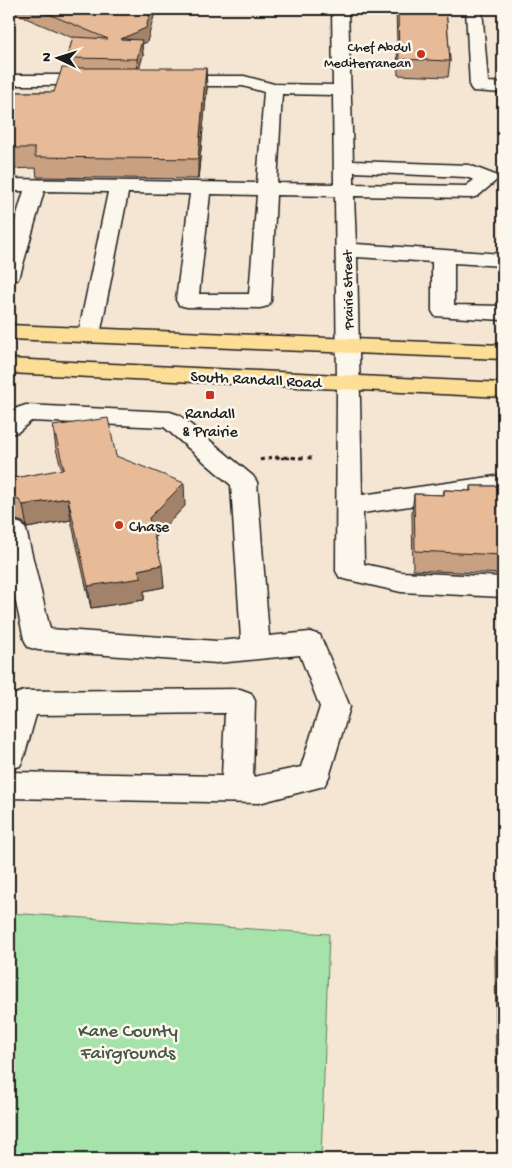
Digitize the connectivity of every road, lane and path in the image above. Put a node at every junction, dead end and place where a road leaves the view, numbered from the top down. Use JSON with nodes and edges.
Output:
{"nodes":[{"id":1,"x":340,"y":9,"type":"edge"},
{"id":2,"x":474,"y":9,"type":"edge"},
{"id":3,"x":9,"y":80,"type":"edge"},
{"id":4,"x":116,"y":80,"type":"edge"},
{"id":5,"x":156,"y":80,"type":"edge"},
{"id":6,"x":503,"y":88,"type":"edge"},
{"id":7,"x":273,"y":89,"type":"junction"},
{"id":8,"x":342,"y":90,"type":"junction"},
{"id":9,"x":344,"y":166,"type":"junction"},
{"id":10,"x":495,"y":181,"type":"edge"},
{"id":11,"x":9,"y":185,"type":"edge"},
{"id":12,"x":36,"y":186,"type":"junction"},
{"id":13,"x":119,"y":187,"type":"junction"},
{"id":14,"x":201,"y":188,"type":"junction"},
{"id":15,"x":267,"y":190,"type":"junction"},
{"id":16,"x":344,"y":191,"type":"junction"},
{"id":17,"x":346,"y":250,"type":"junction"},
{"id":18,"x":443,"y":256,"type":"junction"},
{"id":19,"x":503,"y":260,"type":"edge"},
{"id":20,"x":9,"y":275,"type":"edge"},
{"id":21,"x":503,"y":313,"type":"edge"},
{"id":22,"x":9,"y":332,"type":"edge"},
{"id":23,"x":89,"y":336,"type":"junction"},
{"id":24,"x":348,"y":346,"type":"junction"},
{"id":25,"x":503,"y":352,"type":"edge"},
{"id":26,"x":9,"y":366,"type":"edge"},
{"id":27,"x":349,"y":383,"type":"junction"},
{"id":28,"x":503,"y":390,"type":"edge"},
{"id":29,"x":9,"y":426,"type":"edge"},
{"id":30,"x":314,"y":458,"type":"dead end"},
{"id":31,"x":256,"y":462,"type":"dead end"},
{"id":32,"x":503,"y":483,"type":"edge"},
{"id":33,"x":350,"y":506,"type":"junction"},
{"id":34,"x":13,"y":530,"type":"dead end"},
{"id":35,"x":503,"y":587,"type":"edge"},
{"id":36,"x":256,"y":649,"type":"junction"},
{"id":37,"x":9,"y":757,"type":"edge"},
{"id":38,"x":9,"y":785,"type":"edge"},
{"id":39,"x":237,"y":790,"type":"junction"}],
"edges":[{"from":1,"to":8,"type":"street","name":"Prairie Street"},
{"from":2,"to":6,"type":"street"},
{"from":3,"to":4,"type":"street"},
{"from":5,"to":7,"type":"street"},
{"from":7,"to":8,"type":"street"},
{"from":7,"to":15,"type":"street"},
{"from":8,"to":9,"type":"street","name":"Prairie Street"},
{"from":9,"to":10,"type":"street"},
{"from":9,"to":16,"type":"street","name":"Prairie Street"},
{"from":10,"to":16,"type":"street"},
{"from":11,"to":12,"type":"street"},
{"from":12,"to":13,"type":"street"},
{"from":12,"to":20,"type":"street"},
{"from":13,"to":14,"type":"street"},
{"from":13,"to":23,"type":"street"},
{"from":14,"to":15,"type":"street"},
{"from":14,"to":15,"type":"street"},
{"from":15,"to":16,"type":"street"},
{"from":16,"to":17,"type":"street","name":"Prairie Street"},
{"from":17,"to":18,"type":"street"},
{"from":17,"to":24,"type":"street","name":"Prairie Street"},
{"from":18,"to":19,"type":"street"},
{"from":18,"to":21,"type":"street"},
{"from":22,"to":23,"type":"main road"},
{"from":23,"to":24,"type":"main road"},
{"from":24,"to":25,"type":"main road"},
{"from":24,"to":27,"type":"street","name":"Prairie Street"},
{"from":26,"to":27,"type":"main road","name":"South Randall Road"},
{"from":27,"to":28,"type":"main road","name":"South Randall Road"},
{"from":27,"to":33,"type":"street","name":"Prairie Street"},
{"from":29,"to":36,"type":"street"},
{"from":30,"to":31,"type":"path"},
{"from":32,"to":33,"type":"street"},
{"from":33,"to":35,"type":"street","name":"Prairie Street"},
{"from":34,"to":36,"type":"street"},
{"from":36,"to":39,"type":"street"},
{"from":37,"to":39,"type":"street"},
{"from":38,"to":39,"type":"street"}]}
